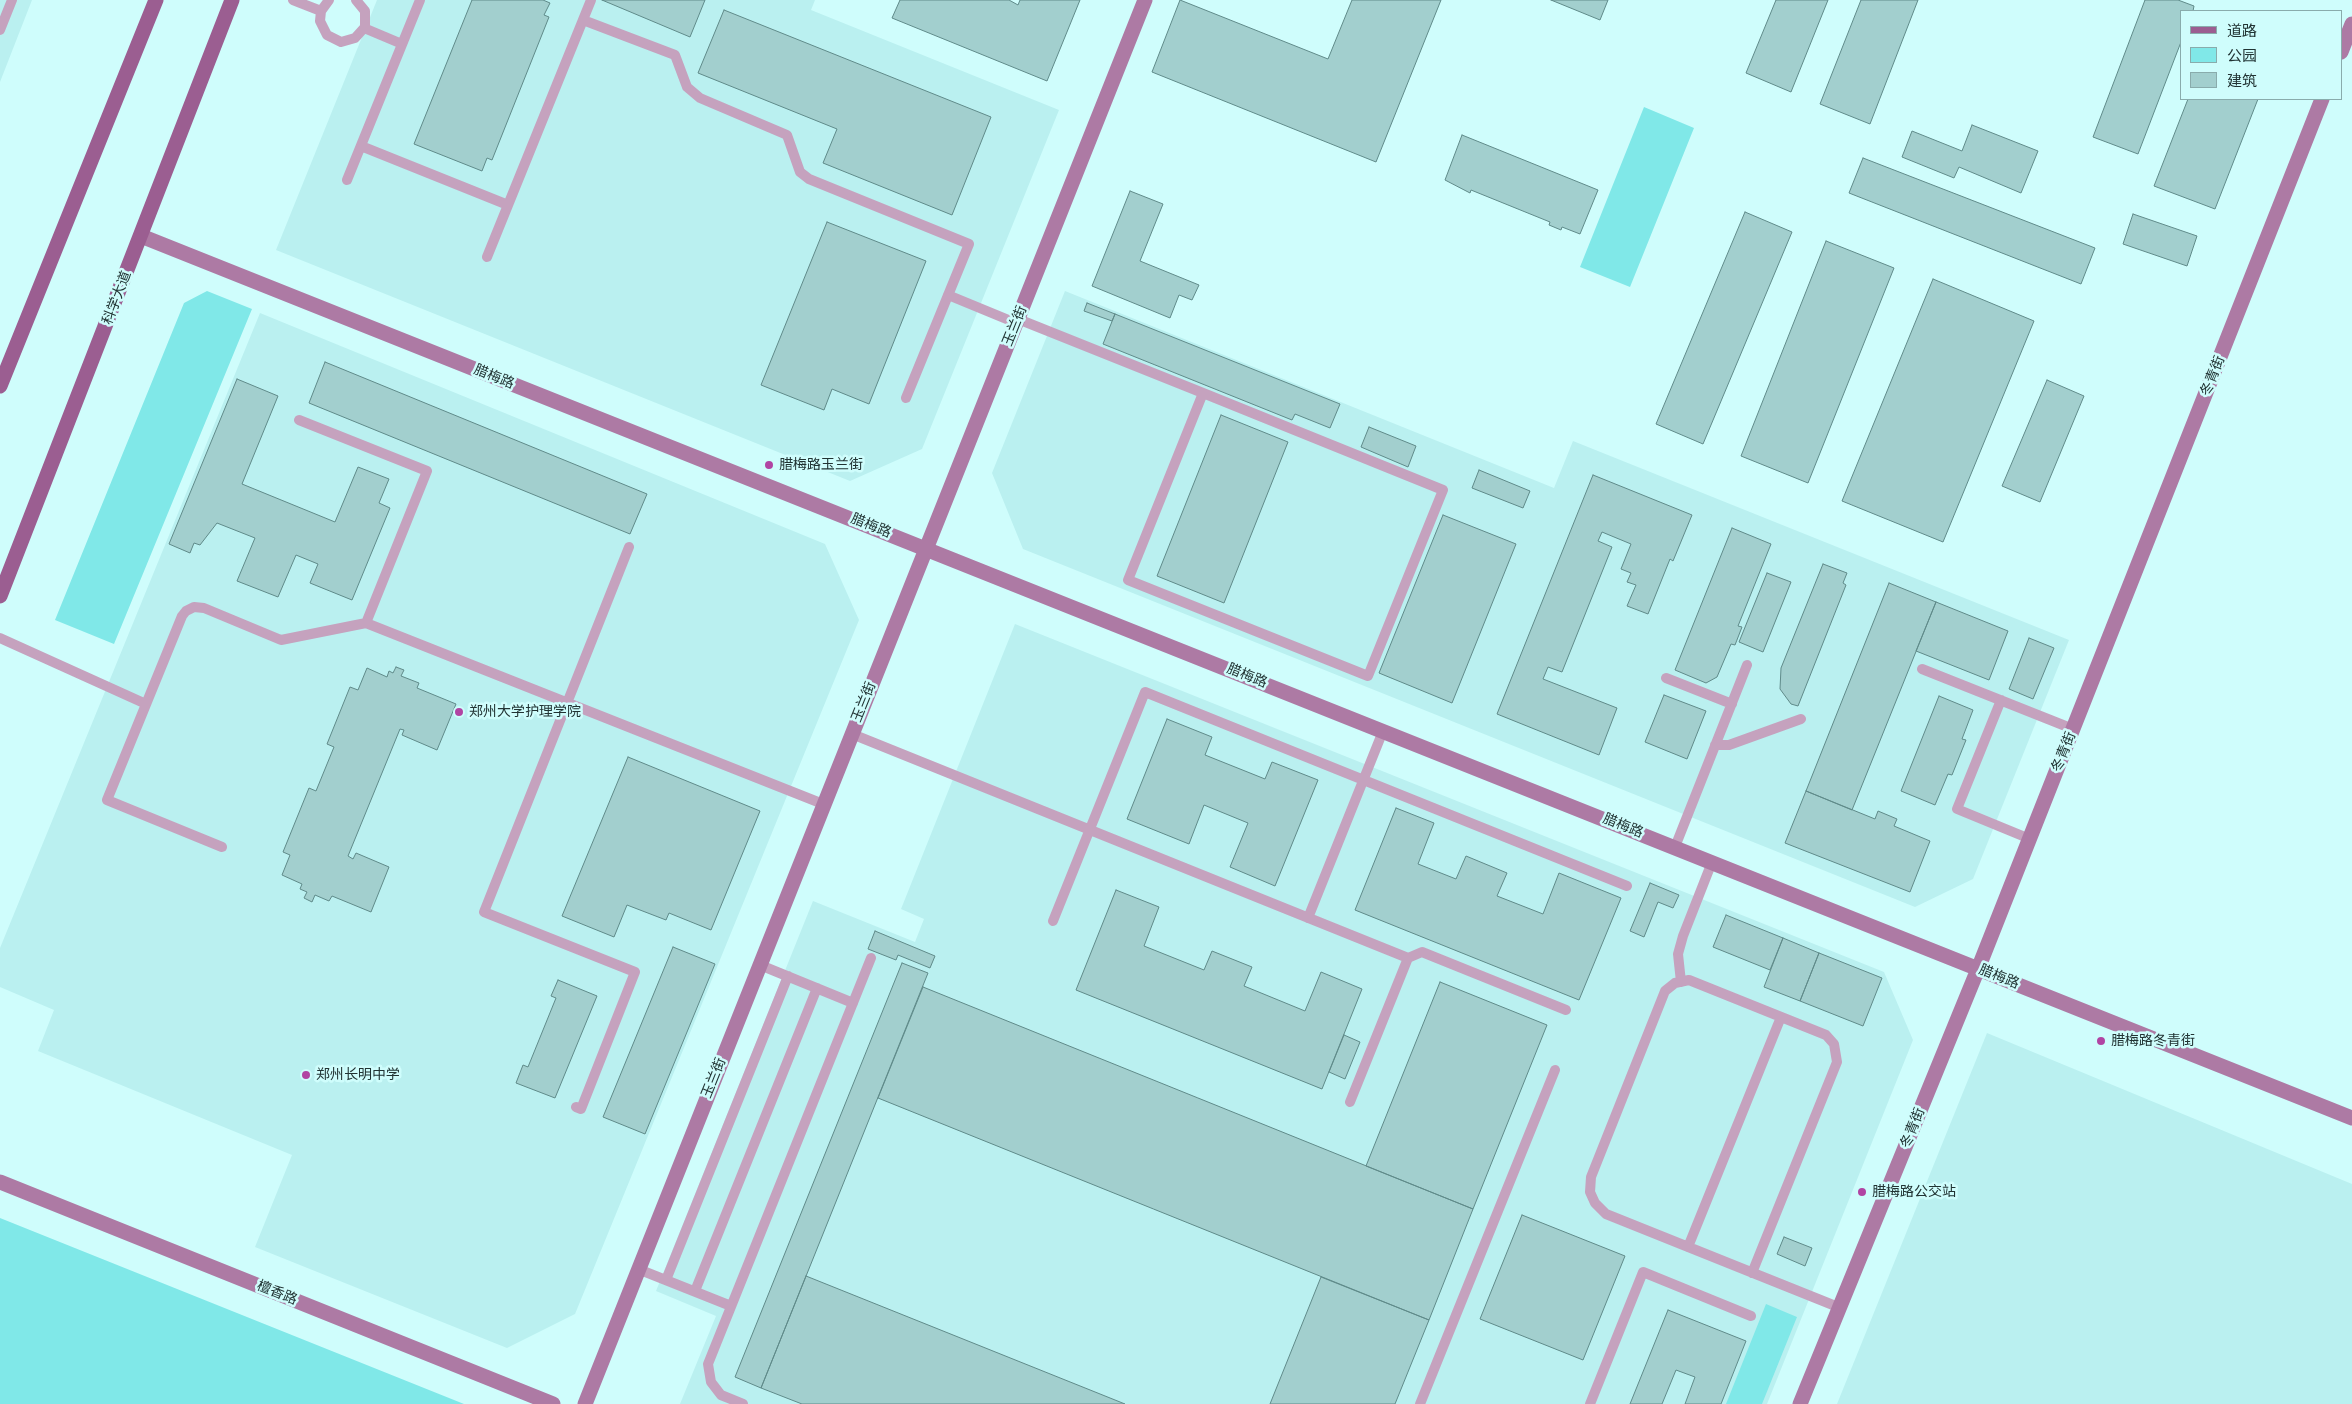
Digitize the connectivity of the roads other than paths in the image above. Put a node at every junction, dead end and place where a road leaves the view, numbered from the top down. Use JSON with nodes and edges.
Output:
{"nodes":[{"id":1,"x":12,"y":0,"type":"edge"},
{"id":2,"x":156,"y":0,"type":"edge"},
{"id":3,"x":232,"y":0,"type":"edge"},
{"id":4,"x":293,"y":0,"type":"edge"},
{"id":5,"x":329,"y":0,"type":"edge"},
{"id":6,"x":356,"y":0,"type":"edge"},
{"id":7,"x":420,"y":0,"type":"edge"},
{"id":8,"x":591,"y":0,"type":"edge"},
{"id":9,"x":1145,"y":0,"type":"edge"},
{"id":10,"x":321,"y":11,"type":"junction"},
{"id":11,"x":583,"y":20,"type":"junction"},
{"id":12,"x":2352,"y":24,"type":"edge"},
{"id":13,"x":364,"y":28,"type":"junction"},
{"id":14,"x":0,"y":30,"type":"edge"},
{"id":15,"x":402,"y":44,"type":"junction"},
{"id":16,"x":2342,"y":49,"type":"edge"},
{"id":17,"x":2322,"y":100,"type":"edge"},
{"id":18,"x":361,"y":146,"type":"junction"},
{"id":19,"x":347,"y":180,"type":"dead end"},
{"id":20,"x":508,"y":205,"type":"junction"},
{"id":21,"x":141,"y":236,"type":"junction"},
{"id":22,"x":487,"y":257,"type":"dead end"},
{"id":23,"x":948,"y":295,"type":"junction"},
{"id":24,"x":1017,"y":321,"type":"junction"},
{"id":25,"x":0,"y":386,"type":"edge"},
{"id":26,"x":1203,"y":393,"type":"junction"},
{"id":27,"x":906,"y":398,"type":"dead end"},
{"id":28,"x":299,"y":420,"type":"dead end"},
{"id":29,"x":629,"y":547,"type":"dead end"},
{"id":30,"x":926,"y":548,"type":"junction"},
{"id":31,"x":0,"y":596,"type":"edge"},
{"id":32,"x":366,"y":623,"type":"junction"},
{"id":33,"x":0,"y":638,"type":"edge"},
{"id":34,"x":1747,"y":665,"type":"dead end"},
{"id":35,"x":1922,"y":669,"type":"dead end"},
{"id":36,"x":1666,"y":678,"type":"dead end"},
{"id":37,"x":2001,"y":700,"type":"junction"},
{"id":38,"x":567,"y":703,"type":"junction"},
{"id":39,"x":146,"y":704,"type":"junction"},
{"id":40,"x":1732,"y":704,"type":"junction"},
{"id":41,"x":1800,"y":719,"type":"dead end"},
{"id":42,"x":2073,"y":729,"type":"junction"},
{"id":43,"x":1383,"y":731,"type":"junction"},
{"id":44,"x":852,"y":734,"type":"junction"},
{"id":45,"x":1715,"y":745,"type":"junction"},
{"id":46,"x":1363,"y":780,"type":"junction"},
{"id":47,"x":824,"y":804,"type":"junction"},
{"id":48,"x":1090,"y":830,"type":"junction"},
{"id":49,"x":2030,"y":839,"type":"junction"},
{"id":50,"x":222,"y":847,"type":"dead end"},
{"id":51,"x":1675,"y":847,"type":"junction"},
{"id":52,"x":1712,"y":862,"type":"junction"},
{"id":53,"x":1627,"y":886,"type":"dead end"},
{"id":54,"x":1308,"y":918,"type":"junction"},
{"id":55,"x":1053,"y":921,"type":"dead end"},
{"id":56,"x":871,"y":958,"type":"dead end"},
{"id":57,"x":1408,"y":958,"type":"junction"},
{"id":58,"x":760,"y":965,"type":"junction"},
{"id":59,"x":1978,"y":969,"type":"junction"},
{"id":60,"x":788,"y":976,"type":"junction"},
{"id":61,"x":1681,"y":982,"type":"junction"},
{"id":62,"x":817,"y":988,"type":"junction"},
{"id":63,"x":853,"y":1003,"type":"junction"},
{"id":64,"x":1566,"y":1010,"type":"dead end"},
{"id":65,"x":1781,"y":1017,"type":"junction"},
{"id":66,"x":1555,"y":1070,"type":"dead end"},
{"id":67,"x":1350,"y":1102,"type":"dead end"},
{"id":68,"x":576,"y":1107,"type":"dead end"},
{"id":69,"x":2352,"y":1118,"type":"edge"},
{"id":70,"x":0,"y":1182,"type":"edge"},
{"id":71,"x":1688,"y":1247,"type":"junction"},
{"id":72,"x":638,"y":1269,"type":"junction"},
{"id":73,"x":1752,"y":1273,"type":"junction"},
{"id":74,"x":666,"y":1280,"type":"junction"},
{"id":75,"x":695,"y":1291,"type":"junction"},
{"id":76,"x":731,"y":1306,"type":"junction"},
{"id":77,"x":1838,"y":1308,"type":"junction"},
{"id":78,"x":1751,"y":1316,"type":"dead end"},
{"id":79,"x":553,"y":1404,"type":"edge"},
{"id":80,"x":584,"y":1404,"type":"edge"},
{"id":81,"x":743,"y":1404,"type":"edge"},
{"id":82,"x":1420,"y":1404,"type":"edge"},
{"id":83,"x":1590,"y":1404,"type":"edge"},
{"id":84,"x":1800,"y":1404,"type":"edge"}],
"edges":[{"from":1,"to":14,"type":"lane"},
{"from":2,"to":25,"type":"main road"},
{"from":3,"to":21,"type":"main road","name":"科学大道"},
{"from":4,"to":10,"type":"lane"},
{"from":5,"to":10,"type":"lane"},
{"from":6,"to":13,"type":"lane"},
{"from":7,"to":15,"type":"lane"},
{"from":8,"to":11,"type":"lane"},
{"from":9,"to":24,"type":"street","name":"玉兰街"},
{"from":10,"to":13,"type":"lane"},
{"from":11,"to":20,"type":"lane"},
{"from":11,"to":23,"type":"lane"},
{"from":12,"to":16,"type":"street"},
{"from":13,"to":15,"type":"lane"},
{"from":15,"to":18,"type":"lane"},
{"from":17,"to":42,"type":"street","name":"冬青街"},
{"from":18,"to":19,"type":"lane"},
{"from":18,"to":20,"type":"lane"},
{"from":20,"to":22,"type":"lane"},
{"from":21,"to":30,"type":"street","name":"腊梅路"},
{"from":21,"to":31,"type":"main road","name":"科学大道"},
{"from":23,"to":24,"type":"lane"},
{"from":23,"to":27,"type":"lane"},
{"from":24,"to":26,"type":"lane"},
{"from":24,"to":30,"type":"street","name":"玉兰街"},
{"from":26,"to":26,"type":"lane"},
{"from":28,"to":32,"type":"lane"},
{"from":29,"to":38,"type":"lane"},
{"from":30,"to":43,"type":"street","name":"腊梅路"},
{"from":30,"to":44,"type":"street","name":"玉兰街"},
{"from":32,"to":38,"type":"lane"},
{"from":32,"to":39,"type":"lane"},
{"from":33,"to":39,"type":"lane"},
{"from":34,"to":40,"type":"lane"},
{"from":35,"to":37,"type":"lane"},
{"from":36,"to":40,"type":"lane"},
{"from":37,"to":42,"type":"lane"},
{"from":37,"to":49,"type":"lane"},
{"from":38,"to":47,"type":"lane"},
{"from":38,"to":68,"type":"lane"},
{"from":39,"to":50,"type":"lane"},
{"from":40,"to":45,"type":"lane"},
{"from":41,"to":45,"type":"lane"},
{"from":42,"to":49,"type":"street","name":"冬青街"},
{"from":43,"to":46,"type":"lane"},
{"from":43,"to":51,"type":"street","name":"腊梅路"},
{"from":44,"to":47,"type":"street","name":"玉兰街"},
{"from":44,"to":48,"type":"lane"},
{"from":45,"to":51,"type":"lane"},
{"from":46,"to":48,"type":"lane"},
{"from":46,"to":53,"type":"lane"},
{"from":46,"to":54,"type":"lane"},
{"from":47,"to":58,"type":"street","name":"玉兰街"},
{"from":48,"to":54,"type":"lane"},
{"from":48,"to":55,"type":"lane"},
{"from":49,"to":59,"type":"street","name":"冬青街"},
{"from":51,"to":52,"type":"street","name":"腊梅路"},
{"from":52,"to":59,"type":"street","name":"腊梅路"},
{"from":52,"to":61,"type":"lane"},
{"from":54,"to":57,"type":"lane"},
{"from":56,"to":63,"type":"lane"},
{"from":57,"to":64,"type":"lane"},
{"from":57,"to":67,"type":"lane"},
{"from":58,"to":60,"type":"lane"},
{"from":58,"to":72,"type":"street","name":"玉兰街"},
{"from":59,"to":69,"type":"street","name":"腊梅路"},
{"from":59,"to":77,"type":"street","name":"冬青街"},
{"from":60,"to":62,"type":"lane"},
{"from":60,"to":74,"type":"lane"},
{"from":61,"to":65,"type":"lane"},
{"from":61,"to":71,"type":"lane"},
{"from":62,"to":63,"type":"lane"},
{"from":62,"to":75,"type":"lane"},
{"from":63,"to":76,"type":"lane"},
{"from":65,"to":71,"type":"lane"},
{"from":65,"to":73,"type":"lane"},
{"from":66,"to":82,"type":"lane"},
{"from":70,"to":79,"type":"street","name":"檀香路"},
{"from":71,"to":73,"type":"lane"},
{"from":72,"to":74,"type":"lane"},
{"from":72,"to":80,"type":"street","name":"玉兰街"},
{"from":73,"to":77,"type":"lane"},
{"from":74,"to":75,"type":"lane"},
{"from":75,"to":76,"type":"lane"},
{"from":76,"to":81,"type":"lane"},
{"from":77,"to":84,"type":"street","name":"冬青街"},
{"from":78,"to":83,"type":"lane"}]}
